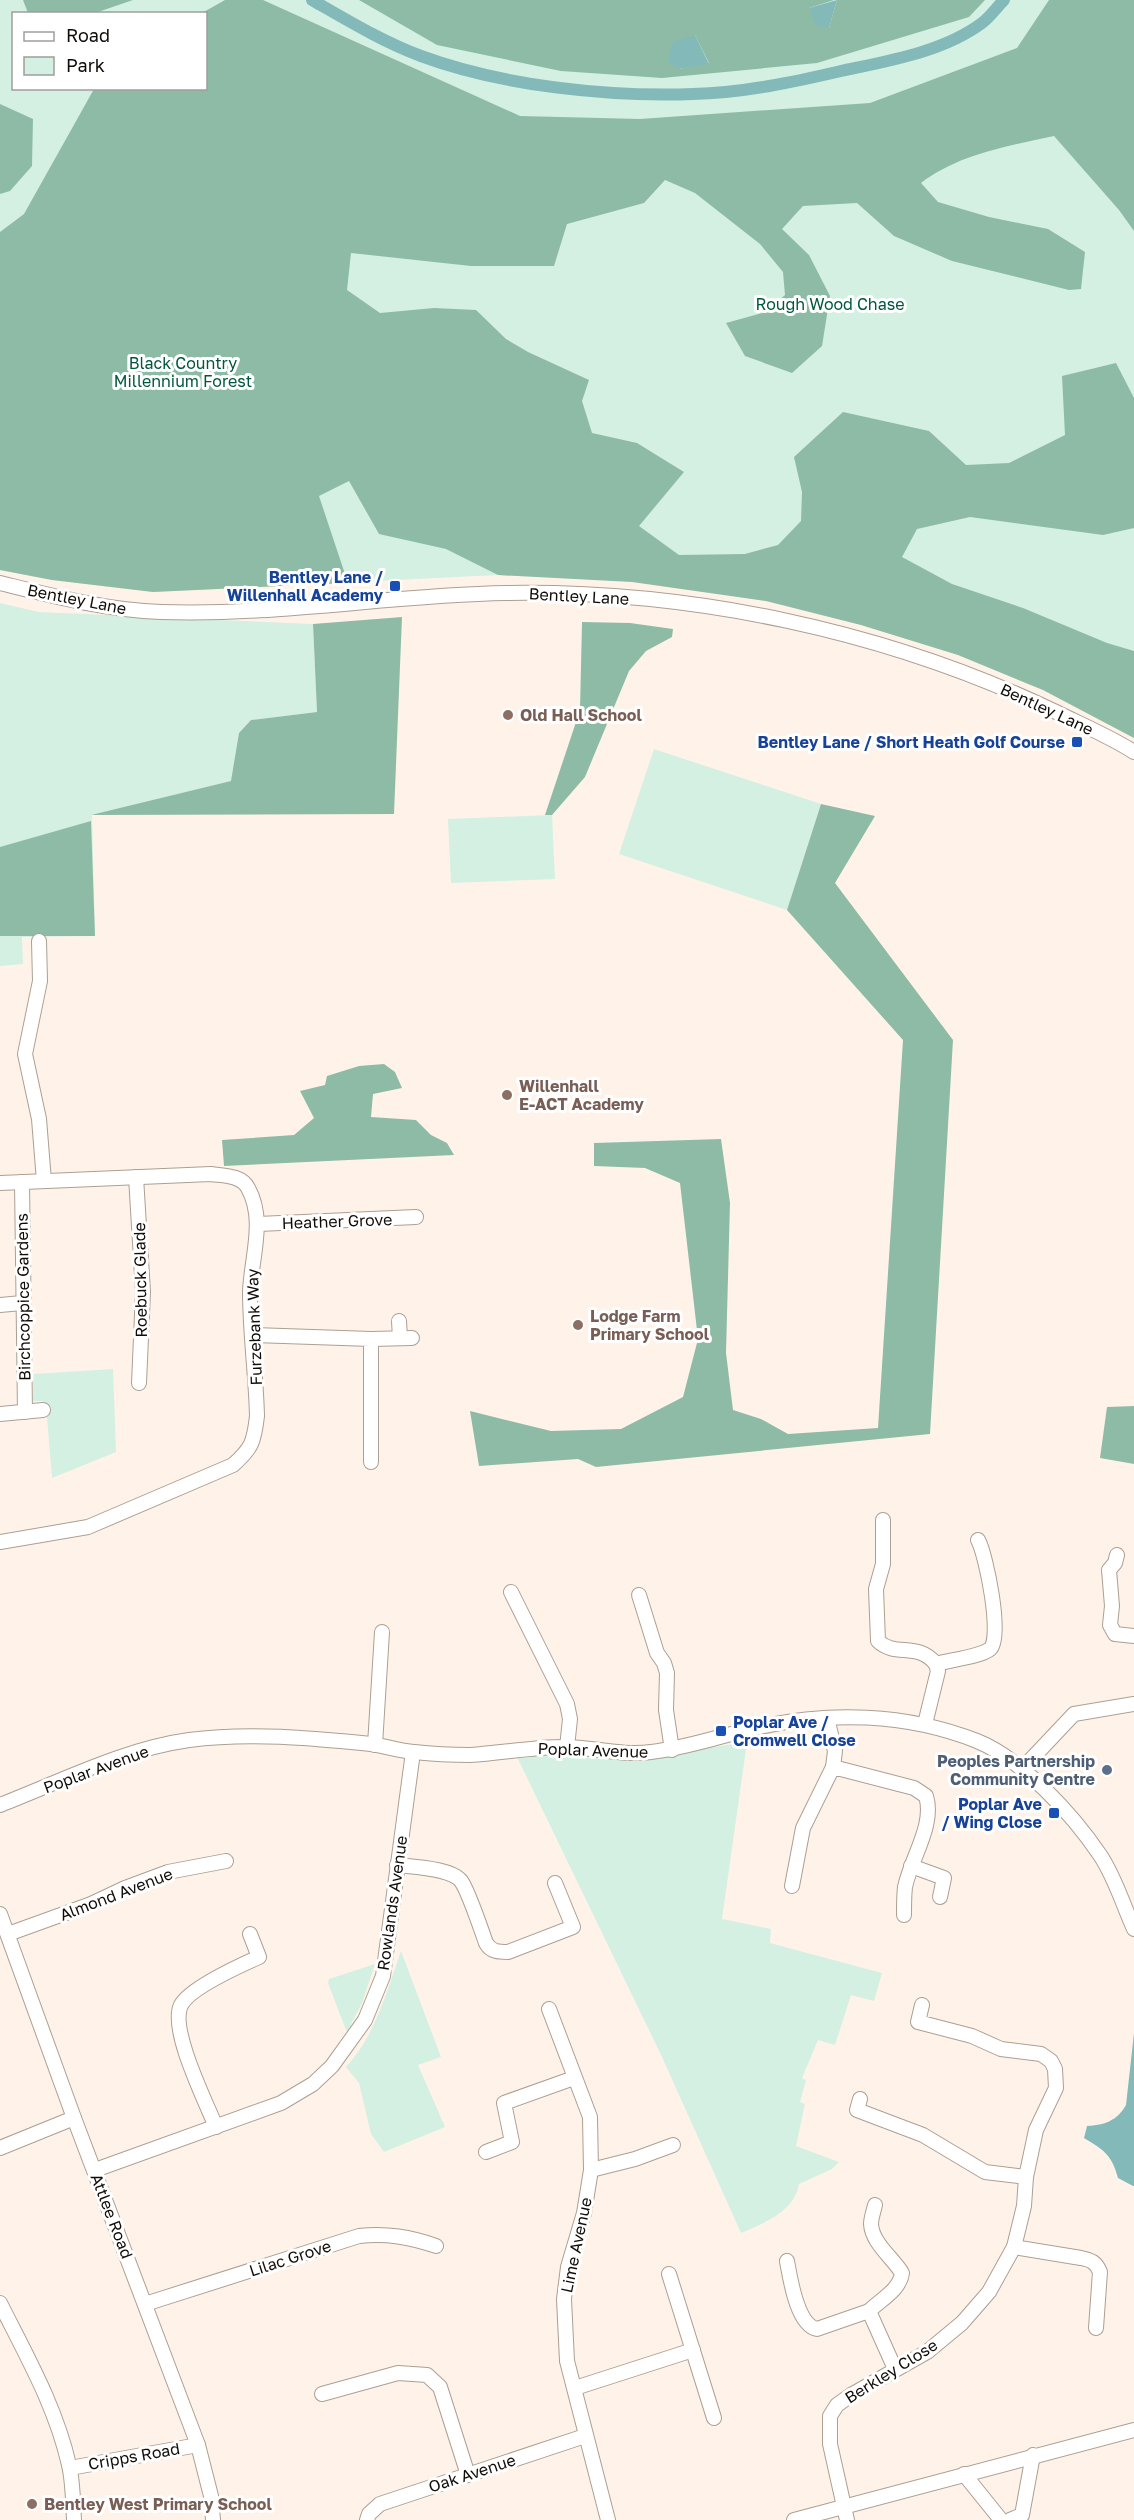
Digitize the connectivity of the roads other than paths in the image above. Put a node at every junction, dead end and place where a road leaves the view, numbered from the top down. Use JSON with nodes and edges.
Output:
{"nodes":[{"id":1,"x":0,"y":583,"type":"edge"},
{"id":2,"x":1134,"y":752,"type":"edge"},
{"id":3,"x":39,"y":941,"type":"dead end"},
{"id":4,"x":136,"y":1177,"type":"junction"},
{"id":5,"x":44,"y":1181,"type":"junction"},
{"id":6,"x":22,"y":1182,"type":"junction"},
{"id":7,"x":0,"y":1183,"type":"edge"},
{"id":8,"x":416,"y":1217,"type":"dead end"},
{"id":9,"x":258,"y":1224,"type":"junction"},
{"id":10,"x":22,"y":1303,"type":"junction"},
{"id":11,"x":0,"y":1305,"type":"edge"},
{"id":12,"x":399,"y":1321,"type":"dead end"},
{"id":13,"x":254,"y":1335,"type":"junction"},
{"id":14,"x":371,"y":1339,"type":"junction"},
{"id":15,"x":139,"y":1383,"type":"dead end"},
{"id":16,"x":43,"y":1410,"type":"dead end"},
{"id":17,"x":25,"y":1412,"type":"junction"},
{"id":18,"x":0,"y":1414,"type":"edge"},
{"id":19,"x":371,"y":1462,"type":"dead end"},
{"id":20,"x":883,"y":1520,"type":"dead end"},
{"id":21,"x":978,"y":1540,"type":"dead end"},
{"id":22,"x":0,"y":1542,"type":"edge"},
{"id":23,"x":1118,"y":1554,"type":"dead end"},
{"id":24,"x":511,"y":1592,"type":"dead end"},
{"id":25,"x":639,"y":1595,"type":"dead end"},
{"id":26,"x":382,"y":1632,"type":"dead end"},
{"id":27,"x":1134,"y":1636,"type":"edge"},
{"id":28,"x":936,"y":1664,"type":"junction"},
{"id":29,"x":1134,"y":1704,"type":"edge"},
{"id":30,"x":827,"y":1718,"type":"junction"},
{"id":31,"x":925,"y":1724,"type":"junction"},
{"id":32,"x":375,"y":1745,"type":"junction"},
{"id":33,"x":567,"y":1747,"type":"junction"},
{"id":34,"x":672,"y":1750,"type":"junction"},
{"id":35,"x":412,"y":1752,"type":"junction"},
{"id":36,"x":833,"y":1767,"type":"junction"},
{"id":37,"x":1022,"y":1769,"type":"junction"},
{"id":38,"x":0,"y":1805,"type":"edge"},
{"id":39,"x":226,"y":1862,"type":"dead end"},
{"id":40,"x":397,"y":1865,"type":"junction"},
{"id":41,"x":911,"y":1866,"type":"junction"},
{"id":42,"x":555,"y":1883,"type":"dead end"},
{"id":43,"x":792,"y":1886,"type":"dead end"},
{"id":44,"x":940,"y":1897,"type":"dead end"},
{"id":45,"x":0,"y":1914,"type":"edge"},
{"id":46,"x":904,"y":1915,"type":"dead end"},
{"id":47,"x":1134,"y":1929,"type":"edge"},
{"id":48,"x":8,"y":1934,"type":"junction"},
{"id":49,"x":250,"y":1934,"type":"dead end"},
{"id":50,"x":922,"y":2005,"type":"dead end"},
{"id":51,"x":549,"y":2009,"type":"dead end"},
{"id":52,"x":574,"y":2078,"type":"junction"},
{"id":53,"x":860,"y":2099,"type":"dead end"},
{"id":54,"x":74,"y":2118,"type":"junction"},
{"id":55,"x":216,"y":2127,"type":"junction"},
{"id":56,"x":673,"y":2145,"type":"dead end"},
{"id":57,"x":0,"y":2148,"type":"edge"},
{"id":58,"x":486,"y":2152,"type":"dead end"},
{"id":59,"x":95,"y":2170,"type":"junction"},
{"id":60,"x":591,"y":2170,"type":"junction"},
{"id":61,"x":1026,"y":2177,"type":"junction"},
{"id":62,"x":875,"y":2205,"type":"dead end"},
{"id":63,"x":436,"y":2246,"type":"dead end"},
{"id":64,"x":1014,"y":2247,"type":"junction"},
{"id":65,"x":787,"y":2261,"type":"dead end"},
{"id":66,"x":669,"y":2274,"type":"dead end"},
{"id":67,"x":0,"y":2303,"type":"edge"},
{"id":68,"x":145,"y":2304,"type":"junction"},
{"id":69,"x":869,"y":2311,"type":"junction"},
{"id":70,"x":1096,"y":2328,"type":"dead end"},
{"id":71,"x":693,"y":2350,"type":"junction"},
{"id":72,"x":895,"y":2369,"type":"junction"},
{"id":73,"x":575,"y":2388,"type":"junction"},
{"id":74,"x":322,"y":2394,"type":"dead end"},
{"id":75,"x":714,"y":2418,"type":"dead end"},
{"id":76,"x":1134,"y":2430,"type":"edge"},
{"id":77,"x":585,"y":2436,"type":"junction"},
{"id":78,"x":198,"y":2445,"type":"junction"},
{"id":79,"x":1033,"y":2455,"type":"junction"},
{"id":80,"x":70,"y":2468,"type":"junction"},
{"id":81,"x":964,"y":2474,"type":"junction"},
{"id":82,"x":468,"y":2475,"type":"junction"},
{"id":83,"x":846,"y":2513,"type":"edge"},
{"id":84,"x":74,"y":2520,"type":"edge"},
{"id":85,"x":213,"y":2520,"type":"edge"},
{"id":86,"x":367,"y":2520,"type":"edge"},
{"id":87,"x":608,"y":2520,"type":"edge"},
{"id":88,"x":795,"y":2520,"type":"edge"},
{"id":89,"x":1001,"y":2520,"type":"edge"},
{"id":90,"x":1010,"y":2520,"type":"edge"}],
"edges":[{"from":1,"to":2,"type":"street","name":"Bentley Lane"},
{"from":3,"to":5,"type":"street"},
{"from":4,"to":5,"type":"street","name":"Furzebank Way"},
{"from":4,"to":9,"type":"street","name":"Furzebank Way"},
{"from":4,"to":15,"type":"street","name":"Roebuck Glade"},
{"from":5,"to":6,"type":"street","name":"Furzebank Way"},
{"from":6,"to":7,"type":"street","name":"Furzebank Way"},
{"from":6,"to":10,"type":"street","name":"Birchcoppice Gardens"},
{"from":8,"to":9,"type":"street","name":"Heather Grove"},
{"from":9,"to":13,"type":"street","name":"Furzebank Way"},
{"from":10,"to":11,"type":"street"},
{"from":10,"to":17,"type":"street","name":"Birchcoppice Gardens"},
{"from":12,"to":14,"type":"street"},
{"from":13,"to":14,"type":"street"},
{"from":13,"to":22,"type":"street","name":"Furzebank Way"},
{"from":14,"to":19,"type":"street"},
{"from":16,"to":17,"type":"street"},
{"from":17,"to":18,"type":"street"},
{"from":20,"to":28,"type":"street"},
{"from":21,"to":28,"type":"street"},
{"from":23,"to":27,"type":"street"},
{"from":24,"to":33,"type":"street"},
{"from":25,"to":34,"type":"street"},
{"from":26,"to":32,"type":"street"},
{"from":28,"to":31,"type":"street"},
{"from":29,"to":37,"type":"street"},
{"from":30,"to":31,"type":"street","name":"Poplar Avenue"},
{"from":30,"to":34,"type":"street","name":"Poplar Avenue"},
{"from":30,"to":36,"type":"street"},
{"from":31,"to":37,"type":"street","name":"Poplar Avenue"},
{"from":32,"to":35,"type":"street","name":"Poplar Avenue"},
{"from":32,"to":38,"type":"street","name":"Poplar Avenue"},
{"from":33,"to":34,"type":"street","name":"Poplar Avenue"},
{"from":33,"to":35,"type":"street","name":"Poplar Avenue"},
{"from":35,"to":40,"type":"street","name":"Rowlands Avenue"},
{"from":36,"to":41,"type":"street"},
{"from":36,"to":43,"type":"street"},
{"from":37,"to":47,"type":"street","name":"Poplar Avenue"},
{"from":39,"to":48,"type":"street","name":"Almond Avenue"},
{"from":40,"to":42,"type":"street"},
{"from":40,"to":55,"type":"street","name":"Rowlands Avenue"},
{"from":41,"to":44,"type":"street"},
{"from":41,"to":46,"type":"street"},
{"from":45,"to":48,"type":"street","name":"Attlee Road"},
{"from":48,"to":54,"type":"street","name":"Attlee Road"},
{"from":49,"to":55,"type":"street"},
{"from":50,"to":61,"type":"street","name":"Berkley Close"},
{"from":51,"to":52,"type":"street","name":"Lime Avenue"},
{"from":52,"to":58,"type":"street"},
{"from":52,"to":60,"type":"street","name":"Lime Avenue"},
{"from":53,"to":61,"type":"street"},
{"from":54,"to":57,"type":"street"},
{"from":54,"to":59,"type":"street","name":"Attlee Road"},
{"from":55,"to":59,"type":"street","name":"Rowlands Avenue"},
{"from":56,"to":60,"type":"street"},
{"from":59,"to":68,"type":"street","name":"Attlee Road"},
{"from":60,"to":73,"type":"street","name":"Lime Avenue"},
{"from":61,"to":64,"type":"street","name":"Berkley Close"},
{"from":62,"to":69,"type":"street"},
{"from":63,"to":68,"type":"street","name":"Lilac Grove"},
{"from":64,"to":70,"type":"street"},
{"from":64,"to":72,"type":"street","name":"Berkley Close"},
{"from":65,"to":69,"type":"street"},
{"from":66,"to":71,"type":"street"},
{"from":67,"to":80,"type":"street"},
{"from":68,"to":78,"type":"street","name":"Attlee Road"},
{"from":69,"to":72,"type":"street"},
{"from":71,"to":73,"type":"street"},
{"from":71,"to":75,"type":"street"},
{"from":72,"to":83,"type":"street","name":"Berkley Close"},
{"from":73,"to":77,"type":"street","name":"Lime Avenue"},
{"from":74,"to":82,"type":"street"},
{"from":76,"to":79,"type":"street"},
{"from":77,"to":82,"type":"street","name":"Oak Avenue"},
{"from":77,"to":87,"type":"street","name":"Lime Avenue"},
{"from":78,"to":80,"type":"street","name":"Cripps Road"},
{"from":78,"to":85,"type":"street","name":"Attlee Road"},
{"from":79,"to":81,"type":"street"},
{"from":79,"to":90,"type":"street"},
{"from":80,"to":84,"type":"street"},
{"from":81,"to":83,"type":"street"},
{"from":81,"to":89,"type":"street"},
{"from":82,"to":86,"type":"street","name":"Oak Avenue"},
{"from":83,"to":88,"type":"street"}]}
